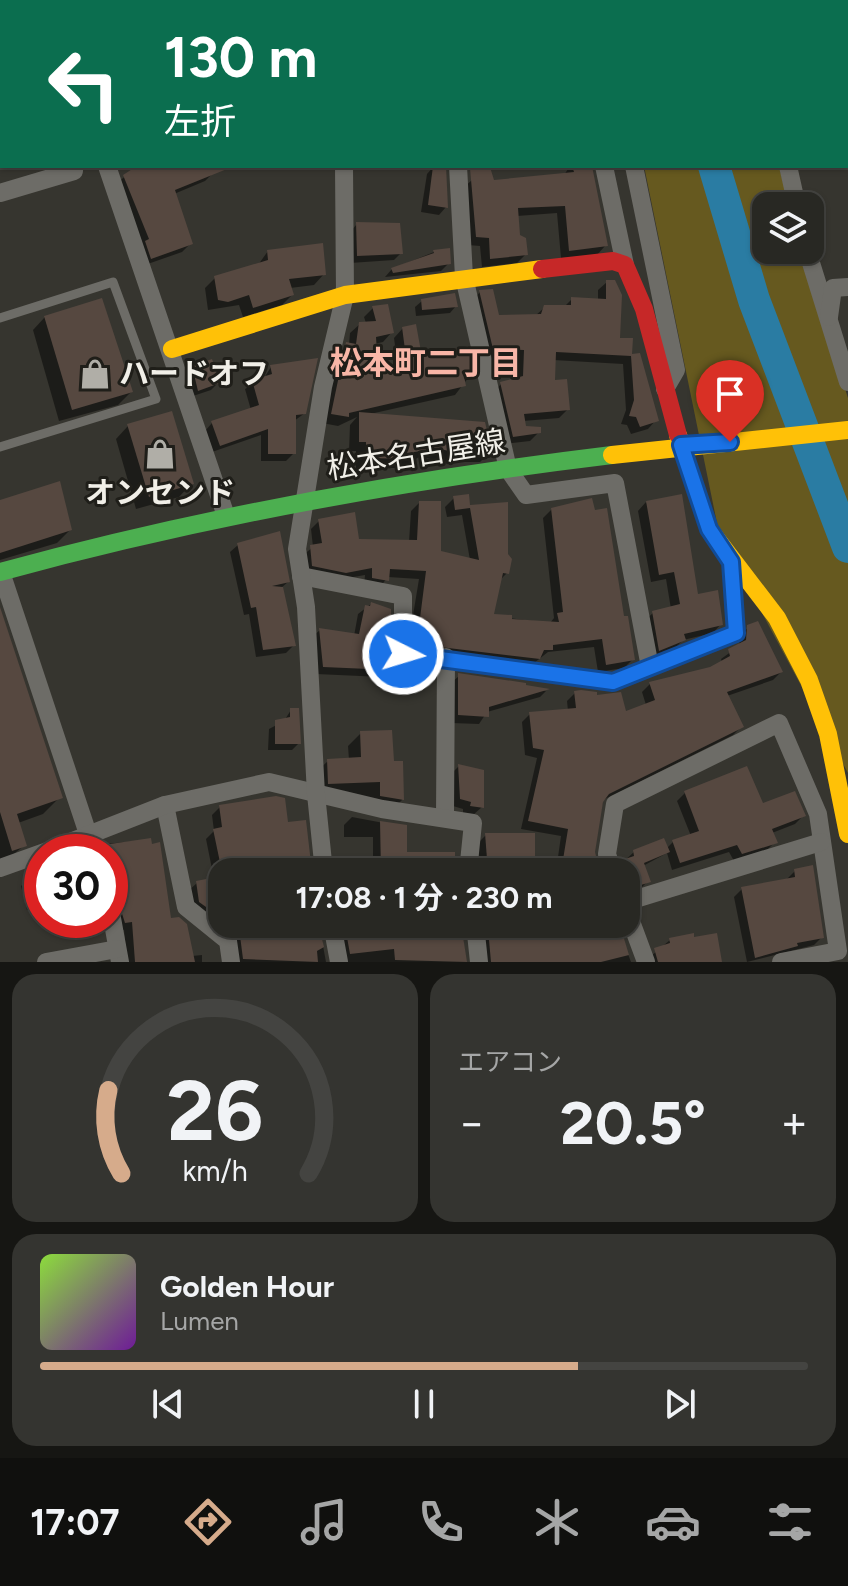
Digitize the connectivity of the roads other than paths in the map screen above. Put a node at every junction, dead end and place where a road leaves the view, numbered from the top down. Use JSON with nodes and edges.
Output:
{"nodes":[{"id":1,"x":73,"y":168,"type":"edge"},
{"id":2,"x":108,"y":168,"type":"edge"},
{"id":3,"x":344,"y":168,"type":"edge"},
{"id":4,"x":458,"y":168,"type":"edge"},
{"id":5,"x":604,"y":168,"type":"edge"},
{"id":6,"x":634,"y":168,"type":"edge"},
{"id":7,"x":788,"y":168,"type":"edge"},
{"id":8,"x":794,"y":192,"type":"edge"},
{"id":9,"x":0,"y":193,"type":"edge"},
{"id":10,"x":811,"y":264,"type":"edge"},
{"id":11,"x":625,"y":265,"type":"junction"},
{"id":12,"x":464,"y":277,"type":"junction"},
{"id":13,"x":848,"y":287,"type":"edge"},
{"id":14,"x":345,"y":295,"type":"junction"},
{"id":15,"x":0,"y":318,"type":"edge"},
{"id":16,"x":826,"y":319,"type":"junction"},
{"id":17,"x":172,"y":349,"type":"junction"},
{"id":18,"x":848,"y":382,"type":"edge"},
{"id":19,"x":665,"y":389,"type":"junction"},
{"id":20,"x":848,"y":430,"type":"edge"},
{"id":21,"x":681,"y":445,"type":"junction"},
{"id":22,"x":0,"y":447,"type":"edge"},
{"id":23,"x":508,"y":469,"type":"junction"},
{"id":24,"x":303,"y":501,"type":"junction"},
{"id":25,"x":226,"y":516,"type":"junction"},
{"id":26,"x":731,"y":562,"type":"junction"},
{"id":27,"x":1,"y":572,"type":"edge"},
{"id":28,"x":301,"y":576,"type":"junction"},
{"id":29,"x":446,"y":657,"type":"junction"},
{"id":30,"x":650,"y":667,"type":"junction"},
{"id":31,"x":316,"y":794,"type":"junction"},
{"id":32,"x":165,"y":805,"type":"junction"},
{"id":33,"x":445,"y":817,"type":"junction"},
{"id":34,"x":88,"y":834,"type":"edge"},
{"id":35,"x":110,"y":834,"type":"edge"},
{"id":36,"x":848,"y":834,"type":"edge"},
{"id":37,"x":821,"y":842,"type":"junction"},
{"id":38,"x":323,"y":858,"type":"edge"},
{"id":39,"x":469,"y":858,"type":"edge"},
{"id":40,"x":608,"y":858,"type":"edge"},
{"id":41,"x":24,"y":859,"type":"edge"},
{"id":42,"x":0,"y":868,"type":"edge"},
{"id":43,"x":640,"y":900,"type":"edge"},
{"id":44,"x":335,"y":938,"type":"edge"},
{"id":45,"x":476,"y":938,"type":"edge"},
{"id":46,"x":638,"y":938,"type":"edge"},
{"id":47,"x":119,"y":955,"type":"edge"},
{"id":48,"x":46,"y":962,"type":"edge"},
{"id":49,"x":231,"y":962,"type":"edge"},
{"id":50,"x":339,"y":962,"type":"edge"},
{"id":51,"x":479,"y":962,"type":"edge"},
{"id":52,"x":646,"y":962,"type":"edge"},
{"id":53,"x":781,"y":962,"type":"edge"}],
"edges":[{"from":1,"to":9,"type":"street"},
{"from":2,"to":17,"type":"street"},
{"from":3,"to":14,"type":"street"},
{"from":4,"to":12,"type":"street"},
{"from":5,"to":11,"type":"street"},
{"from":6,"to":19,"type":"street"},
{"from":7,"to":8,"type":"street"},
{"from":10,"to":16,"type":"street"},
{"from":11,"to":12,"type":"street"},
{"from":11,"to":19,"type":"street"},
{"from":12,"to":14,"type":"street"},
{"from":12,"to":23,"type":"street"},
{"from":13,"to":16,"type":"street"},
{"from":14,"to":17,"type":"street"},
{"from":14,"to":24,"type":"street"},
{"from":15,"to":22,"type":"lane"},
{"from":16,"to":18,"type":"street"},
{"from":17,"to":25,"type":"street"},
{"from":19,"to":21,"type":"street"},
{"from":20,"to":21,"type":"street","name":"松本名古屋線"},
{"from":21,"to":23,"type":"street","name":"松本名古屋線"},
{"from":21,"to":26,"type":"street"},
{"from":23,"to":24,"type":"street","name":"松本名古屋線"},
{"from":23,"to":30,"type":"street"},
{"from":24,"to":25,"type":"street","name":"松本名古屋線"},
{"from":24,"to":28,"type":"street"},
{"from":25,"to":27,"type":"street","name":"松本名古屋線"},
{"from":26,"to":30,"type":"street"},
{"from":26,"to":36,"type":"street"},
{"from":27,"to":34,"type":"street"},
{"from":28,"to":29,"type":"street"},
{"from":28,"to":31,"type":"street"},
{"from":29,"to":30,"type":"street"},
{"from":29,"to":33,"type":"street"},
{"from":31,"to":32,"type":"street"},
{"from":31,"to":33,"type":"street"},
{"from":31,"to":38,"type":"street"},
{"from":32,"to":35,"type":"street"},
{"from":32,"to":49,"type":"street"},
{"from":33,"to":39,"type":"street"},
{"from":37,"to":40,"type":"street"},
{"from":37,"to":43,"type":"street"},
{"from":37,"to":53,"type":"street"},
{"from":41,"to":42,"type":"street"},
{"from":44,"to":50,"type":"street"},
{"from":45,"to":51,"type":"street"},
{"from":46,"to":52,"type":"street"},
{"from":47,"to":48,"type":"street"}]}
